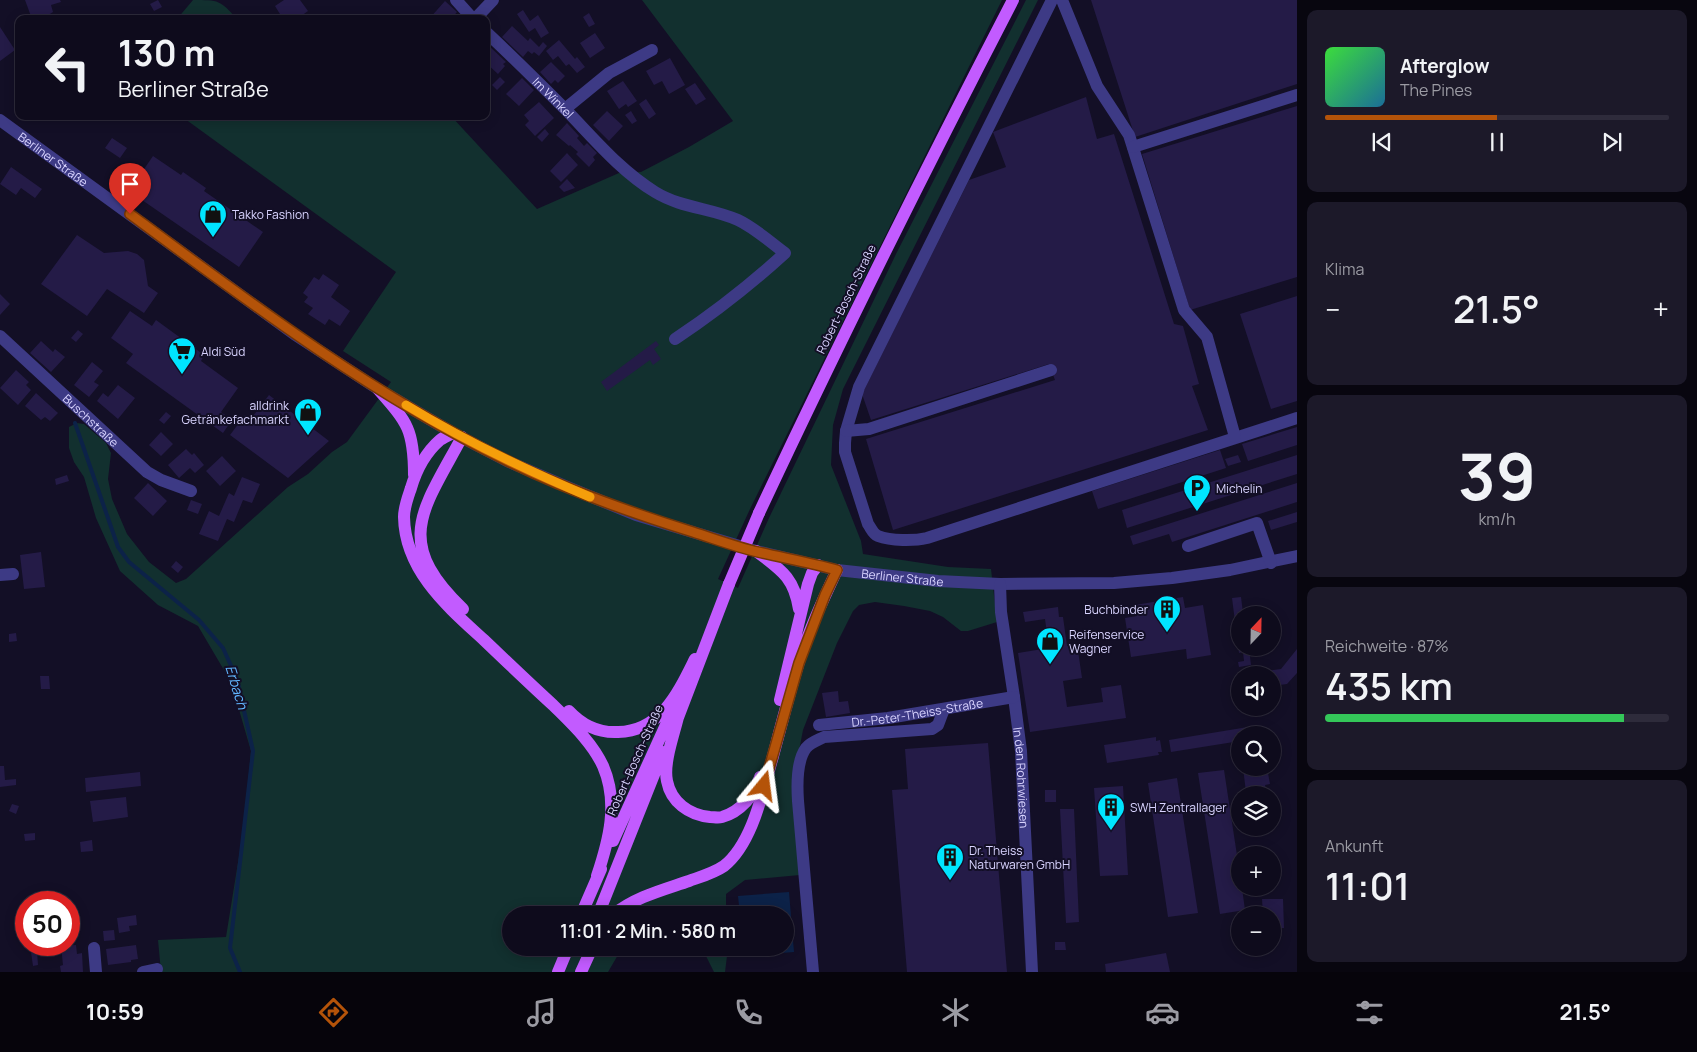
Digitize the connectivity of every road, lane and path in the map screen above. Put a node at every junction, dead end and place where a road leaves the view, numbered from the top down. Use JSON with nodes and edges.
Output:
{"nodes":[{"id":1,"x":456,"y":0,"type":"edge"},
{"id":2,"x":493,"y":0,"type":"edge"},
{"id":3,"x":1013,"y":0,"type":"edge"},
{"id":4,"x":1052,"y":0,"type":"edge"},
{"id":5,"x":1062,"y":0,"type":"edge"},
{"id":6,"x":470,"y":15,"type":"edge"},
{"id":7,"x":478,"y":15,"type":"edge"},
{"id":8,"x":490,"y":36,"type":"edge"},
{"id":9,"x":652,"y":50,"type":"dead end"},
{"id":10,"x":1297,"y":96,"type":"edge"},
{"id":11,"x":565,"y":109,"type":"junction"},
{"id":12,"x":0,"y":120,"type":"edge"},
{"id":13,"x":1132,"y":146,"type":"junction"},
{"id":14,"x":0,"y":336,"type":"edge"},
{"id":15,"x":675,"y":339,"type":"dead end"},
{"id":16,"x":1051,"y":370,"type":"dead end"},
{"id":17,"x":378,"y":389,"type":"junction"},
{"id":18,"x":1297,"y":418,"type":"edge"},
{"id":19,"x":846,"y":431,"type":"junction"},
{"id":20,"x":458,"y":435,"type":"junction"},
{"id":21,"x":1235,"y":437,"type":"junction"},
{"id":22,"x":414,"y":476,"type":"junction"},
{"id":23,"x":191,"y":490,"type":"dead end"},
{"id":24,"x":1188,"y":546,"type":"dead end"},
{"id":25,"x":756,"y":552,"type":"junction"},
{"id":26,"x":1297,"y":556,"type":"edge"},
{"id":27,"x":1271,"y":563,"type":"junction"},
{"id":28,"x":818,"y":565,"type":"junction"},
{"id":29,"x":837,"y":570,"type":"junction"},
{"id":30,"x":13,"y":574,"type":"dead end"},
{"id":31,"x":0,"y":575,"type":"edge"},
{"id":32,"x":1000,"y":584,"type":"junction"},
{"id":33,"x":800,"y":615,"type":"junction"},
{"id":34,"x":716,"y":616,"type":"junction"},
{"id":35,"x":695,"y":659,"type":"junction"},
{"id":36,"x":1014,"y":697,"type":"junction"},
{"id":37,"x":944,"y":709,"type":"junction"},
{"id":38,"x":566,"y":713,"type":"junction"},
{"id":39,"x":680,"y":713,"type":"junction"},
{"id":40,"x":578,"y":724,"type":"junction"},
{"id":41,"x":819,"y":725,"type":"dead end"},
{"id":42,"x":597,"y":876,"type":"junction"},
{"id":43,"x":585,"y":906,"type":"edge"},
{"id":44,"x":602,"y":906,"type":"edge"},
{"id":45,"x":625,"y":906,"type":"edge"},
{"id":46,"x":94,"y":948,"type":"dead end"},
{"id":47,"x":565,"y":956,"type":"edge"},
{"id":48,"x":582,"y":956,"type":"edge"},
{"id":49,"x":588,"y":956,"type":"edge"},
{"id":50,"x":157,"y":969,"type":"dead end"},
{"id":51,"x":96,"y":972,"type":"edge"},
{"id":52,"x":143,"y":972,"type":"edge"},
{"id":53,"x":558,"y":972,"type":"edge"},
{"id":54,"x":575,"y":972,"type":"edge"},
{"id":55,"x":580,"y":972,"type":"edge"},
{"id":56,"x":813,"y":972,"type":"edge"},
{"id":57,"x":1032,"y":972,"type":"edge"}],
"edges":[{"from":1,"to":6,"type":"street"},
{"from":2,"to":7,"type":"street"},
{"from":3,"to":34,"type":"main road","name":"Robert-Bosch-Straße","bridge":true},
{"from":4,"to":19,"type":"street"},
{"from":5,"to":13,"type":"street"},
{"from":8,"to":11,"type":"street","name":"Im Winkel"},
{"from":9,"to":11,"type":"street"},
{"from":10,"to":13,"type":"street"},
{"from":11,"to":15,"type":"street","name":"Im Winkel"},
{"from":12,"to":17,"type":"street","name":"Berliner Straße"},
{"from":13,"to":21,"type":"street"},
{"from":14,"to":23,"type":"street","name":"Buschstraße"},
{"from":16,"to":19,"type":"street"},
{"from":17,"to":20,"type":"street","name":"Berliner Straße"},
{"from":17,"to":22,"type":"main road"},
{"from":18,"to":21,"type":"street"},
{"from":19,"to":21,"type":"street"},
{"from":20,"to":22,"type":"main road"},
{"from":20,"to":25,"type":"street","name":"Berliner Straße"},
{"from":20,"to":38,"type":"main road"},
{"from":22,"to":38,"type":"main road"},
{"from":24,"to":27,"type":"street"},
{"from":25,"to":28,"type":"street","name":"Berliner Straße"},
{"from":25,"to":33,"type":"main road"},
{"from":26,"to":27,"type":"street","name":"Berliner Straße"},
{"from":27,"to":32,"type":"street","name":"Berliner Straße"},
{"from":28,"to":29,"type":"street","name":"Berliner Straße"},
{"from":28,"to":33,"type":"main road"},
{"from":29,"to":32,"type":"street","name":"Berliner Straße"},
{"from":29,"to":45,"type":"main road"},
{"from":30,"to":31,"type":"street"},
{"from":32,"to":36,"type":"street","name":"In den Rohrwiesen"},
{"from":33,"to":39,"type":"main road"},
{"from":34,"to":35,"type":"main road","name":"Robert-Bosch-Straße"},
{"from":34,"to":39,"type":"main road","name":"Robert-Bosch-Straße"},
{"from":35,"to":40,"type":"main road"},
{"from":35,"to":42,"type":"main road","name":"Robert-Bosch-Straße"},
{"from":36,"to":37,"type":"street","name":"Dr.-Peter-Theiss-Straße"},
{"from":36,"to":57,"type":"street","name":"In den Rohrwiesen"},
{"from":37,"to":41,"type":"street","name":"Dr.-Peter-Theiss-Straße"},
{"from":37,"to":56,"type":"street"},
{"from":38,"to":40,"type":"main road"},
{"from":39,"to":44,"type":"main road","name":"Robert-Bosch-Straße"},
{"from":40,"to":42,"type":"main road"},
{"from":42,"to":43,"type":"main road","name":"Robert-Bosch-Straße"},
{"from":46,"to":51,"type":"street"},
{"from":47,"to":53,"type":"main road"},
{"from":48,"to":54,"type":"main road"},
{"from":49,"to":55,"type":"main road"},
{"from":50,"to":52,"type":"street"}]}
